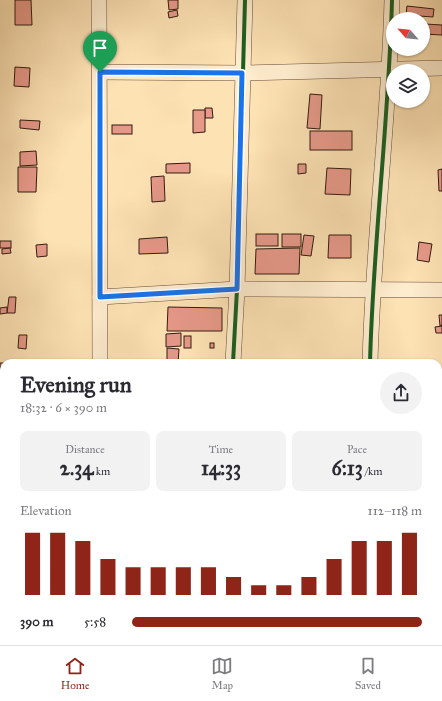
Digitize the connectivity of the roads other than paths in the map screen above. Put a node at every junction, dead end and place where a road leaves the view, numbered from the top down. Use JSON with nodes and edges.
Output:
{"nodes":[{"id":1,"x":99,"y":0,"type":"edge"},
{"id":2,"x":244,"y":0,"type":"edge"},
{"id":3,"x":392,"y":0,"type":"edge"},
{"id":4,"x":390,"y":64,"type":"edge"},
{"id":5,"x":430,"y":68,"type":"edge"},
{"id":6,"x":442,"y":68,"type":"edge"},
{"id":7,"x":386,"y":70,"type":"edge"},
{"id":8,"x":100,"y":72,"type":"junction"},
{"id":9,"x":242,"y":73,"type":"junction"},
{"id":10,"x":387,"y":108,"type":"edge"},
{"id":11,"x":237,"y":289,"type":"junction"},
{"id":12,"x":372,"y":289,"type":"junction"},
{"id":13,"x":442,"y":290,"type":"edge"},
{"id":14,"x":100,"y":297,"type":"junction"},
{"id":15,"x":100,"y":359,"type":"edge"},
{"id":16,"x":233,"y":359,"type":"edge"},
{"id":17,"x":370,"y":359,"type":"edge"}],
"edges":[{"from":1,"to":8,"type":"street"},
{"from":2,"to":9,"type":"street"},
{"from":3,"to":4,"type":"street"},
{"from":5,"to":6,"type":"street"},
{"from":7,"to":9,"type":"street"},
{"from":8,"to":9,"type":"street"},
{"from":8,"to":14,"type":"street"},
{"from":9,"to":11,"type":"street"},
{"from":10,"to":12,"type":"street"},
{"from":11,"to":12,"type":"street"},
{"from":11,"to":14,"type":"street"},
{"from":11,"to":16,"type":"street"},
{"from":12,"to":13,"type":"street"},
{"from":12,"to":17,"type":"street"},
{"from":14,"to":15,"type":"street"}]}
